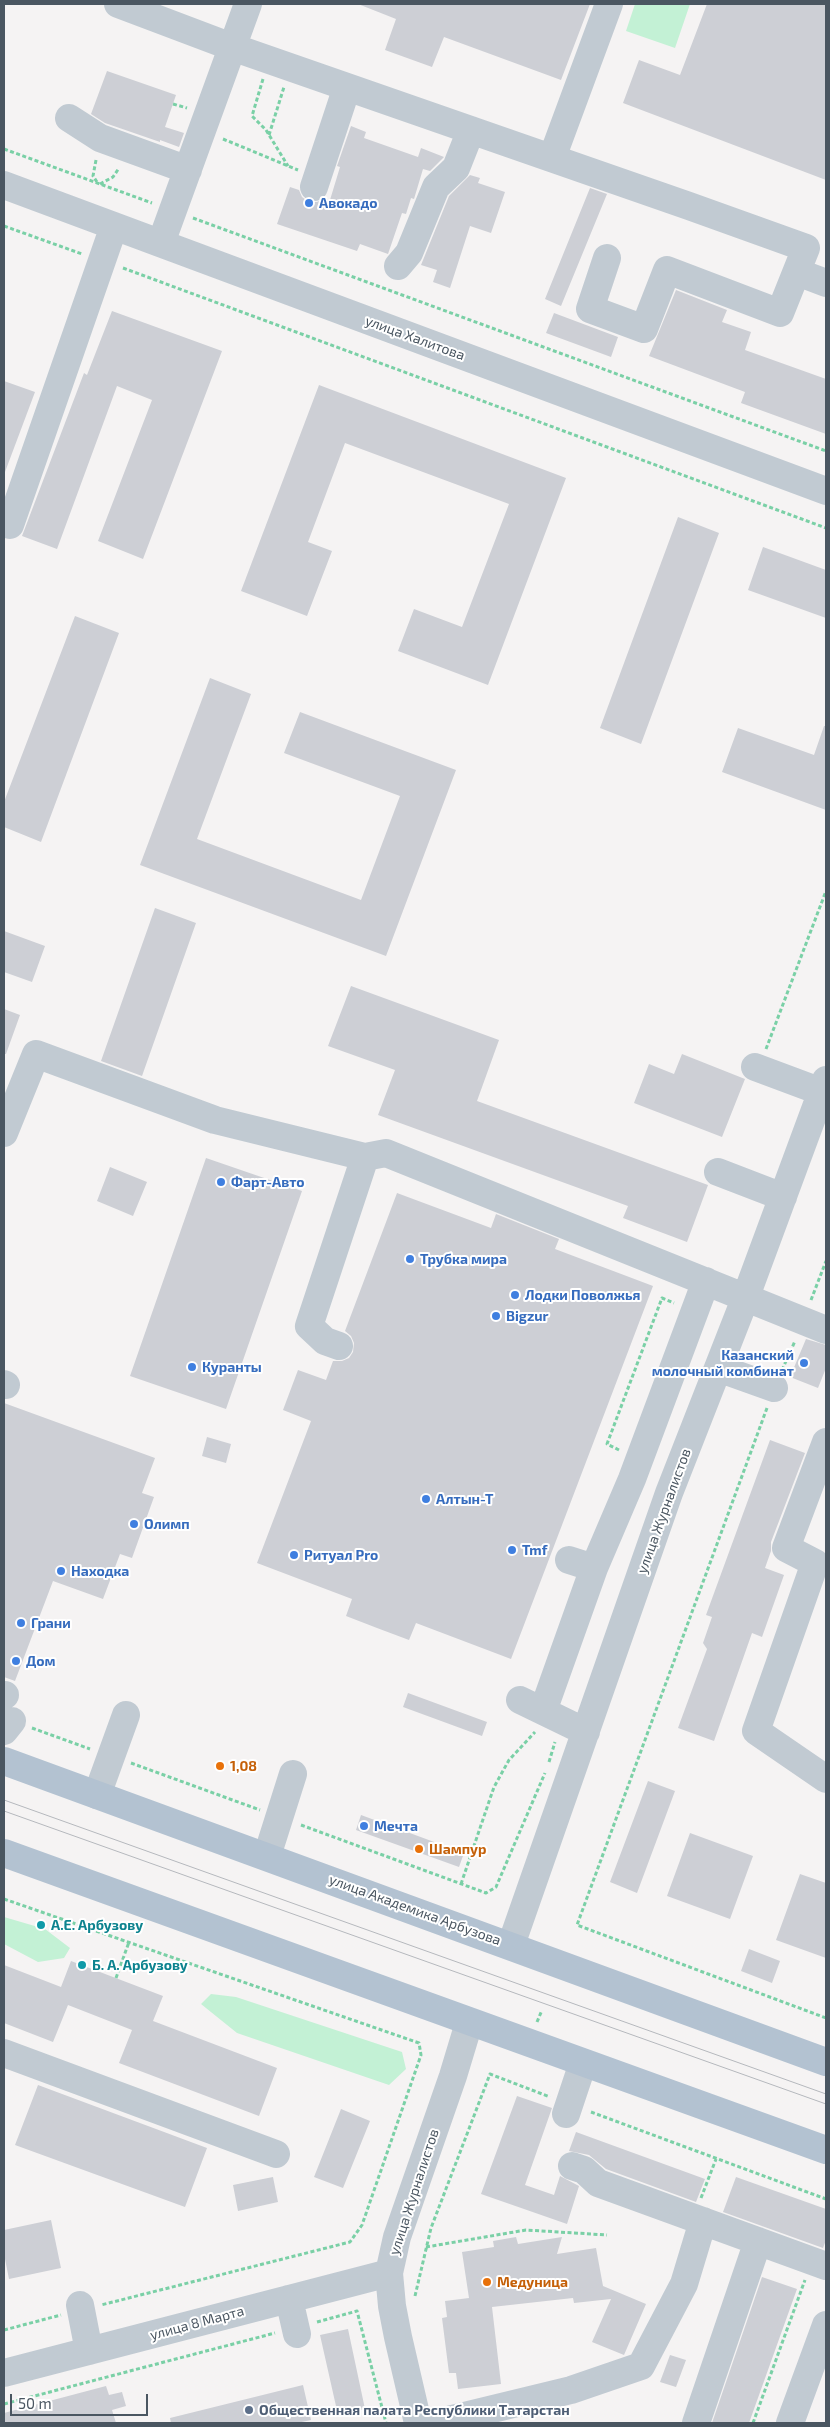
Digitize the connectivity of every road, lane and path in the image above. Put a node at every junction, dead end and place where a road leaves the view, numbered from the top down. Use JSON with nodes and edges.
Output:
{"nodes":[{"id":1,"x":118,"y":4,"type":"edge"},
{"id":2,"x":248,"y":4,"type":"edge"},
{"id":3,"x":609,"y":4,"type":"edge"},
{"id":4,"x":232,"y":47,"type":"junction"},
{"id":5,"x":279,"y":63,"type":"junction"},
{"id":6,"x":347,"y":87,"type":"junction"},
{"id":7,"x":173,"y":104,"type":"dead end"},
{"id":8,"x":192,"y":110,"type":"dead end"},
{"id":9,"x":69,"y":118,"type":"dead end"},
{"id":10,"x":471,"y":130,"type":"junction"},
{"id":11,"x":269,"y":135,"type":"junction"},
{"id":12,"x":216,"y":136,"type":"dead end"},
{"id":13,"x":4,"y":149,"type":"edge"},
{"id":14,"x":552,"y":158,"type":"junction"},
{"id":15,"x":288,"y":166,"type":"junction"},
{"id":16,"x":188,"y":170,"type":"junction"},
{"id":17,"x":316,"y":182,"type":"joint"},
{"id":18,"x":4,"y":185,"type":"edge"},
{"id":19,"x":173,"y":211,"type":"junction"},
{"id":20,"x":4,"y":226,"type":"edge"},
{"id":21,"x":114,"y":226,"type":"junction"},
{"id":22,"x":161,"y":243,"type":"junction"},
{"id":23,"x":607,"y":258,"type":"dead end"},
{"id":24,"x":103,"y":261,"type":"junction"},
{"id":25,"x":398,"y":266,"type":"dead end"},
{"id":26,"x":797,"y":272,"type":"junction"},
{"id":27,"x":826,"y":283,"type":"edge"},
{"id":28,"x":826,"y":451,"type":"edge"},
{"id":29,"x":826,"y":491,"type":"edge"},
{"id":30,"x":10,"y":525,"type":"dead end"},
{"id":31,"x":826,"y":528,"type":"edge"},
{"id":32,"x":826,"y":890,"type":"edge"},
{"id":33,"x":757,"y":1067,"type":"joint"},
{"id":34,"x":824,"y":1086,"type":"edge"},
{"id":35,"x":4,"y":1132,"type":"edge"},
{"id":36,"x":365,"y":1157,"type":"junction"},
{"id":37,"x":721,"y":1164,"type":"dead end"},
{"id":38,"x":786,"y":1189,"type":"junction"},
{"id":39,"x":826,"y":1261,"type":"edge"},
{"id":40,"x":706,"y":1281,"type":"junction"},
{"id":41,"x":745,"y":1299,"type":"junction"},
{"id":42,"x":815,"y":1326,"type":"edge"},
{"id":43,"x":339,"y":1346,"type":"dead end"},
{"id":44,"x":718,"y":1368,"type":"junction"},
{"id":45,"x":774,"y":1388,"type":"junction"},
{"id":46,"x":826,"y":1442,"type":"edge"},
{"id":47,"x":632,"y":1479,"type":"junction"},
{"id":48,"x":669,"y":1493,"type":"junction"},
{"id":49,"x":541,"y":1711,"type":"junction"},
{"id":50,"x":126,"y":1715,"type":"dead end"},
{"id":51,"x":8,"y":1726,"type":"edge"},
{"id":52,"x":586,"y":1732,"type":"junction"},
{"id":53,"x":111,"y":1756,"type":"junction"},
{"id":54,"x":4,"y":1761,"type":"edge"},
{"id":55,"x":293,"y":1774,"type":"dead end"},
{"id":56,"x":826,"y":1778,"type":"edge"},
{"id":57,"x":97,"y":1795,"type":"junction"},
{"id":58,"x":279,"y":1817,"type":"junction"},
{"id":59,"x":4,"y":1853,"type":"edge"},
{"id":60,"x":267,"y":1856,"type":"junction"},
{"id":61,"x":4,"y":1899,"type":"edge"},
{"id":62,"x":129,"y":1942,"type":"junction"},
{"id":63,"x":511,"y":1945,"type":"junction"},
{"id":64,"x":116,"y":1978,"type":"dead end"},
{"id":65,"x":542,"y":2010,"type":"dead end"},
{"id":66,"x":826,"y":2018,"type":"edge"},
{"id":67,"x":537,"y":2022,"type":"dead end"},
{"id":68,"x":469,"y":2023,"type":"junction"},
{"id":69,"x":4,"y":2053,"type":"edge"},
{"id":70,"x":583,"y":2062,"type":"junction"},
{"id":71,"x":826,"y":2062,"type":"edge"},
{"id":72,"x":566,"y":2114,"type":"dead end"},
{"id":73,"x":826,"y":2150,"type":"edge"},
{"id":74,"x":276,"y":2154,"type":"dead end"},
{"id":75,"x":716,"y":2158,"type":"dead end"},
{"id":76,"x":572,"y":2166,"type":"dead end"},
{"id":77,"x":699,"y":2219,"type":"junction"},
{"id":78,"x":607,"y":2235,"type":"dead end"},
{"id":79,"x":758,"y":2241,"type":"junction"},
{"id":80,"x":426,"y":2247,"type":"dead end"},
{"id":81,"x":819,"y":2263,"type":"edge"},
{"id":82,"x":389,"y":2273,"type":"junction"},
{"id":83,"x":289,"y":2299,"type":"junction"},
{"id":84,"x":81,"y":2307,"type":"junction"},
{"id":85,"x":826,"y":2325,"type":"edge"},
{"id":86,"x":4,"y":2330,"type":"edge"},
{"id":87,"x":296,"y":2331,"type":"junction"},
{"id":88,"x":89,"y":2351,"type":"junction"},
{"id":89,"x":4,"y":2373,"type":"edge"},
{"id":90,"x":4,"y":2404,"type":"edge"},
{"id":91,"x":386,"y":2423,"type":"edge"},
{"id":92,"x":418,"y":2423,"type":"edge"},
{"id":93,"x":435,"y":2423,"type":"edge"},
{"id":94,"x":696,"y":2423,"type":"edge"},
{"id":95,"x":753,"y":2423,"type":"edge"},
{"id":96,"x":790,"y":2423,"type":"edge"}],
"edges":[{"from":1,"to":4,"type":"street"},
{"from":2,"to":4,"type":"street"},
{"from":3,"to":14,"type":"street"},
{"from":4,"to":5,"type":"street"},
{"from":4,"to":16,"type":"street"},
{"from":5,"to":6,"type":"street"},
{"from":5,"to":11,"type":"path"},
{"from":5,"to":11,"type":"path"},
{"from":6,"to":10,"type":"street"},
{"from":6,"to":17,"type":"street"},
{"from":7,"to":8,"type":"path"},
{"from":9,"to":16,"type":"street"},
{"from":10,"to":14,"type":"street"},
{"from":10,"to":25,"type":"street"},
{"from":11,"to":15,"type":"path"},
{"from":12,"to":15,"type":"path"},
{"from":13,"to":19,"type":"path"},
{"from":14,"to":26,"type":"street"},
{"from":15,"to":17,"type":"path"},
{"from":16,"to":19,"type":"street"},
{"from":18,"to":21,"type":"street","name":"улица Халитова"},
{"from":19,"to":22,"type":"street"},
{"from":19,"to":28,"type":"path"},
{"from":20,"to":24,"type":"path"},
{"from":21,"to":22,"type":"street","name":"улица Халитова"},
{"from":21,"to":24,"type":"street"},
{"from":22,"to":29,"type":"street","name":"улица Халитова"},
{"from":23,"to":26,"type":"street"},
{"from":24,"to":30,"type":"street"},
{"from":24,"to":31,"type":"path"},
{"from":26,"to":27,"type":"street"},
{"from":32,"to":33,"type":"path"},
{"from":33,"to":34,"type":"street"},
{"from":34,"to":38,"type":"street","name":"улица Журналистов"},
{"from":35,"to":36,"type":"street"},
{"from":36,"to":40,"type":"street"},
{"from":36,"to":43,"type":"street"},
{"from":37,"to":38,"type":"street"},
{"from":38,"to":41,"type":"street","name":"улица Журналистов"},
{"from":39,"to":42,"type":"path"},
{"from":40,"to":41,"type":"street"},
{"from":40,"to":47,"type":"street"},
{"from":41,"to":42,"type":"street"},
{"from":41,"to":44,"type":"street","name":"улица Журналистов"},
{"from":42,"to":45,"type":"path"},
{"from":44,"to":45,"type":"street"},
{"from":44,"to":48,"type":"street","name":"улица Журналистов"},
{"from":45,"to":66,"type":"path"},
{"from":46,"to":56,"type":"street"},
{"from":47,"to":48,"type":"street"},
{"from":47,"to":49,"type":"street"},
{"from":48,"to":52,"type":"street","name":"улица Журналистов"},
{"from":49,"to":52,"type":"street"},
{"from":49,"to":58,"type":"path"},
{"from":50,"to":53,"type":"street"},
{"from":51,"to":53,"type":"path"},
{"from":52,"to":63,"type":"street","name":"улица Журналистов"},
{"from":53,"to":57,"type":"street"},
{"from":53,"to":58,"type":"path"},
{"from":54,"to":57,"type":"main road","name":"улица Академика Арбузова"},
{"from":55,"to":58,"type":"street"},
{"from":57,"to":60,"type":"main road","name":"улица Академика Арбузова"},
{"from":58,"to":60,"type":"street"},
{"from":59,"to":68,"type":"main road"},
{"from":60,"to":63,"type":"main road","name":"улица Академика Арбузова"},
{"from":61,"to":62,"type":"path"},
{"from":62,"to":64,"type":"path"},
{"from":62,"to":84,"type":"path"},
{"from":63,"to":71,"type":"main road","name":"улица Академика Арбузова"},
{"from":65,"to":67,"type":"path"},
{"from":68,"to":70,"type":"main road"},
{"from":68,"to":82,"type":"street","name":"улица Журналистов"},
{"from":69,"to":74,"type":"street"},
{"from":70,"to":72,"type":"street"},
{"from":70,"to":73,"type":"main road"},
{"from":75,"to":77,"type":"path"},
{"from":76,"to":77,"type":"street"},
{"from":77,"to":79,"type":"street"},
{"from":77,"to":93,"type":"street"},
{"from":78,"to":80,"type":"path"},
{"from":79,"to":81,"type":"street"},
{"from":79,"to":94,"type":"street"},
{"from":81,"to":95,"type":"path"},
{"from":82,"to":83,"type":"street","name":"улица 8 Марта"},
{"from":82,"to":92,"type":"street","name":"улица Журналистов"},
{"from":83,"to":87,"type":"street"},
{"from":83,"to":88,"type":"street","name":"улица 8 Марта"},
{"from":84,"to":86,"type":"path"},
{"from":84,"to":88,"type":"street"},
{"from":85,"to":96,"type":"street"},
{"from":87,"to":90,"type":"path"},
{"from":87,"to":91,"type":"path"},
{"from":88,"to":89,"type":"street","name":"улица 8 Марта"}]}
